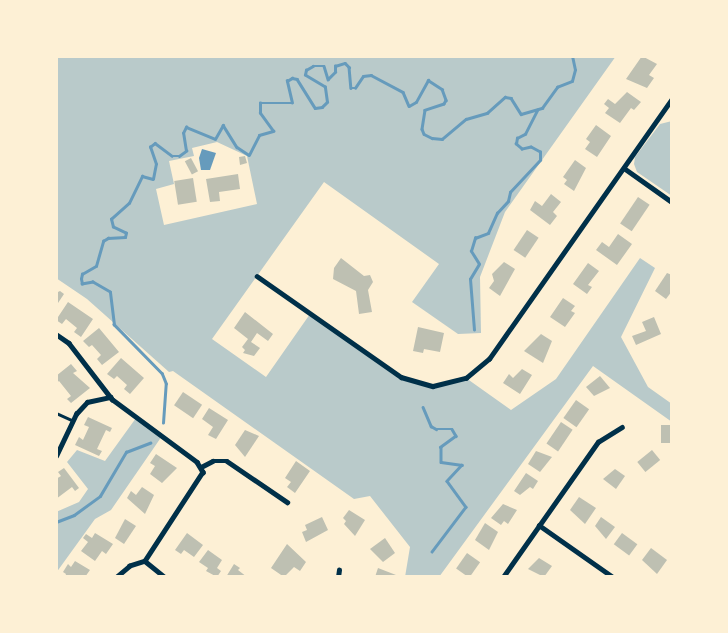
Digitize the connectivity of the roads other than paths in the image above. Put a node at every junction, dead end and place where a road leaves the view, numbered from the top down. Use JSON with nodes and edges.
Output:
{"nodes":[{"id":1,"x":672,"y":99,"type":"edge"},
{"id":2,"x":624,"y":168,"type":"junction"},
{"id":3,"x":672,"y":202,"type":"edge"},
{"id":4,"x":256,"y":276,"type":"dead end"},
{"id":5,"x":56,"y":334,"type":"edge"},
{"id":6,"x":110,"y":397,"type":"junction"},
{"id":7,"x":56,"y":413,"type":"edge"},
{"id":8,"x":73,"y":421,"type":"junction"},
{"id":9,"x":622,"y":428,"type":"dead end"},
{"id":10,"x":56,"y":456,"type":"edge"},
{"id":11,"x":201,"y":467,"type":"junction"},
{"id":12,"x":287,"y":502,"type":"dead end"},
{"id":13,"x":539,"y":525,"type":"junction"},
{"id":14,"x":145,"y":561,"type":"junction"},
{"id":15,"x":339,"y":570,"type":"dead end"},
{"id":16,"x":117,"y":577,"type":"edge"},
{"id":17,"x":165,"y":577,"type":"edge"},
{"id":18,"x":338,"y":577,"type":"edge"},
{"id":19,"x":504,"y":577,"type":"edge"},
{"id":20,"x":613,"y":577,"type":"edge"}],
"edges":[{"from":1,"to":2,"type":"street"},
{"from":2,"to":3,"type":"street"},
{"from":2,"to":4,"type":"street"},
{"from":5,"to":6,"type":"street"},
{"from":6,"to":8,"type":"street"},
{"from":6,"to":11,"type":"street"},
{"from":7,"to":8,"type":"lane"},
{"from":8,"to":10,"type":"street"},
{"from":9,"to":13,"type":"street"},
{"from":11,"to":12,"type":"street"},
{"from":11,"to":14,"type":"street"},
{"from":13,"to":19,"type":"street"},
{"from":13,"to":20,"type":"street"},
{"from":14,"to":16,"type":"street"},
{"from":14,"to":17,"type":"street"},
{"from":15,"to":18,"type":"street"}]}
